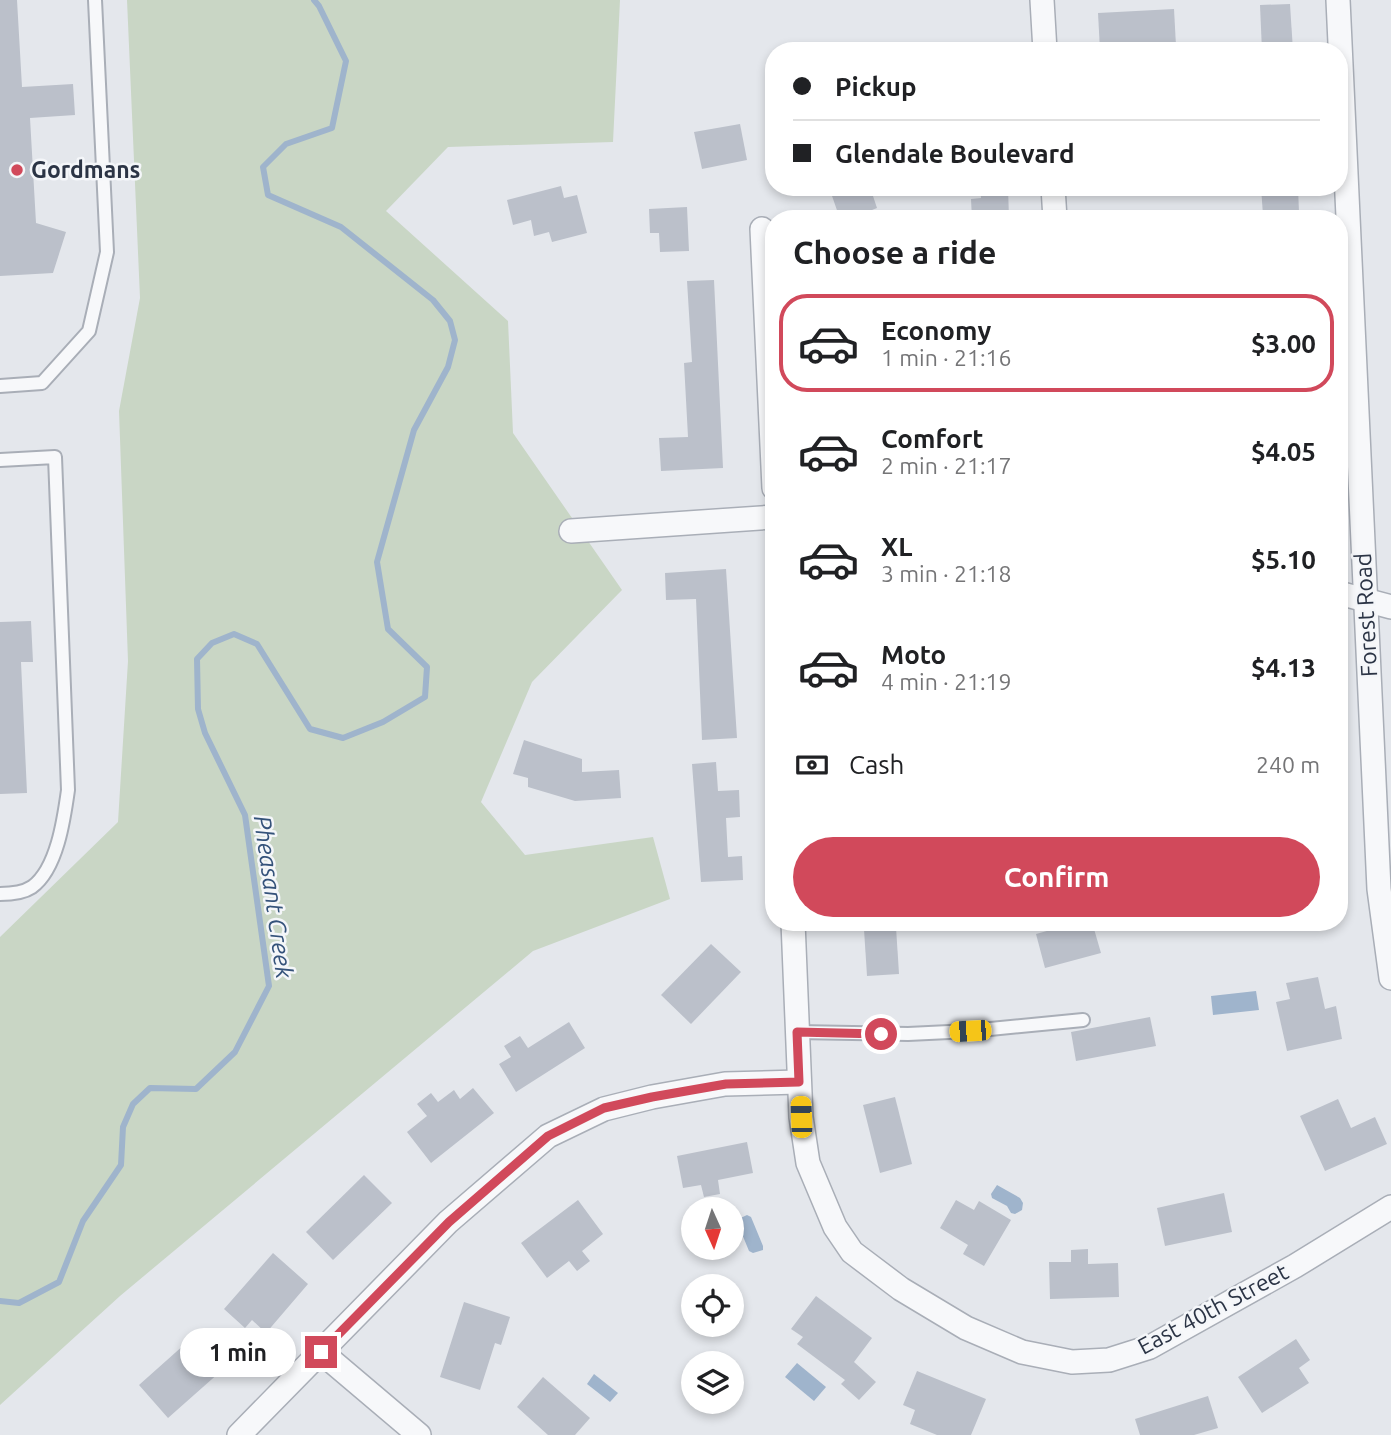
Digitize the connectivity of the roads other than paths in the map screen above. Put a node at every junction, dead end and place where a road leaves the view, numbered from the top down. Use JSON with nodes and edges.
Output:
{"nodes":[{"id":1,"x":96,"y":0,"type":"edge"},
{"id":2,"x":1042,"y":0,"type":"edge"},
{"id":3,"x":1338,"y":0,"type":"edge"},
{"id":4,"x":1044,"y":42,"type":"edge"},
{"id":5,"x":1340,"y":42,"type":"edge"},
{"id":6,"x":1348,"y":222,"type":"edge"},
{"id":7,"x":762,"y":229,"type":"dead end"},
{"id":8,"x":765,"y":294,"type":"edge"},
{"id":9,"x":0,"y":386,"type":"edge"},
{"id":10,"x":0,"y":460,"type":"edge"},
{"id":11,"x":765,"y":518,"type":"edge"},
{"id":12,"x":571,"y":531,"type":"dead end"},
{"id":13,"x":1348,"y":595,"type":"edge"},
{"id":14,"x":1365,"y":600,"type":"junction"},
{"id":15,"x":1391,"y":607,"type":"edge"},
{"id":16,"x":0,"y":894,"type":"edge"},
{"id":17,"x":793,"y":931,"type":"edge"},
{"id":18,"x":1391,"y":978,"type":"edge"},
{"id":19,"x":1083,"y":1020,"type":"dead end"},
{"id":20,"x":797,"y":1032,"type":"junction"},
{"id":21,"x":799,"y":1082,"type":"junction"},
{"id":22,"x":1391,"y":1207,"type":"edge"},
{"id":23,"x":321,"y":1352,"type":"junction"},
{"id":24,"x":239,"y":1435,"type":"edge"},
{"id":25,"x":419,"y":1435,"type":"edge"}],
"edges":[{"from":1,"to":9,"type":"lane"},
{"from":2,"to":4,"type":"street"},
{"from":3,"to":5,"type":"street","name":"Forest Road"},
{"from":6,"to":14,"type":"street","name":"Forest Road"},
{"from":7,"to":8,"type":"street"},
{"from":10,"to":16,"type":"lane"},
{"from":11,"to":12,"type":"street"},
{"from":13,"to":14,"type":"street"},
{"from":14,"to":15,"type":"street"},
{"from":14,"to":18,"type":"street","name":"Forest Road"},
{"from":17,"to":20,"type":"street","name":"East 40th Street"},
{"from":19,"to":20,"type":"lane"},
{"from":20,"to":21,"type":"street","name":"East 40th Street"},
{"from":21,"to":22,"type":"street","name":"East 40th Street"},
{"from":21,"to":23,"type":"street"},
{"from":23,"to":24,"type":"street"},
{"from":23,"to":25,"type":"street"}]}
